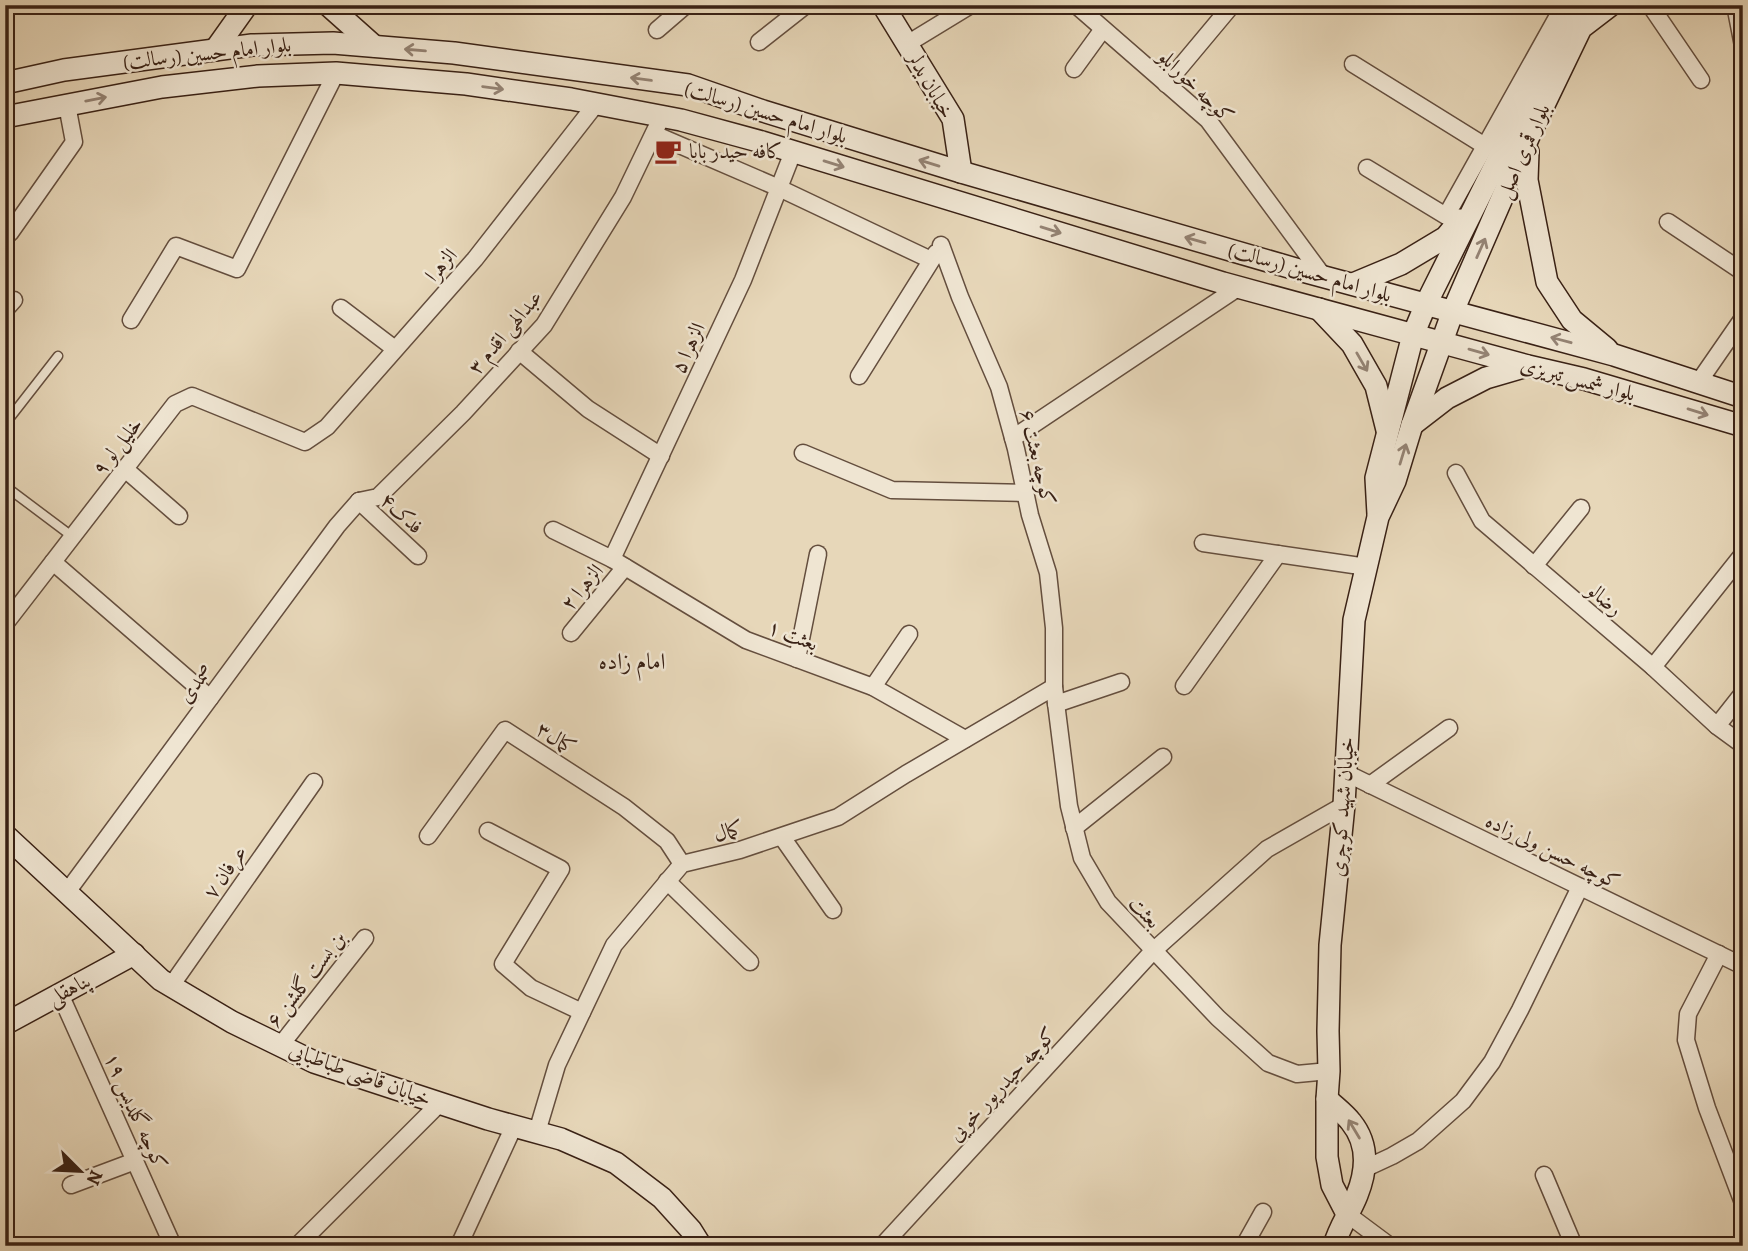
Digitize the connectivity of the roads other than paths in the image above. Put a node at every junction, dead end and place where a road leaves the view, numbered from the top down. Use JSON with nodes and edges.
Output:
{"nodes":[{"id":1,"x":247,"y":5,"type":"edge"},
{"id":2,"x":328,"y":5,"type":"edge"},
{"id":3,"x":806,"y":5,"type":"edge"},
{"id":4,"x":883,"y":5,"type":"edge"},
{"id":5,"x":971,"y":5,"type":"edge"},
{"id":6,"x":1076,"y":5,"type":"edge"},
{"id":7,"x":1232,"y":5,"type":"edge"},
{"id":8,"x":1564,"y":5,"type":"edge"},
{"id":9,"x":1575,"y":5,"type":"edge"},
{"id":10,"x":1611,"y":5,"type":"edge"},
{"id":11,"x":1650,"y":5,"type":"edge"},
{"id":12,"x":1735,"y":5,"type":"edge"},
{"id":13,"x":680,"y":7,"type":"edge"},
{"id":14,"x":1103,"y":29,"type":"junction"},
{"id":15,"x":657,"y":30,"type":"dead end"},
{"id":16,"x":759,"y":42,"type":"dead end"},
{"id":17,"x":907,"y":44,"type":"junction"},
{"id":18,"x":374,"y":46,"type":"junction"},
{"id":19,"x":1743,"y":46,"type":"edge"},
{"id":20,"x":215,"y":50,"type":"junction"},
{"id":21,"x":1353,"y":64,"type":"dead end"},
{"id":22,"x":1074,"y":69,"type":"dead end"},
{"id":23,"x":336,"y":73,"type":"junction"},
{"id":24,"x":1701,"y":80,"type":"dead end"},
{"id":25,"x":5,"y":83,"type":"edge"},
{"id":26,"x":1166,"y":84,"type":"junction"},
{"id":27,"x":596,"y":104,"type":"junction"},
{"id":28,"x":67,"y":105,"type":"junction"},
{"id":29,"x":5,"y":117,"type":"edge"},
{"id":30,"x":658,"y":125,"type":"junction"},
{"id":31,"x":1529,"y":136,"type":"junction"},
{"id":32,"x":1485,"y":146,"type":"junction"},
{"id":33,"x":793,"y":152,"type":"junction"},
{"id":34,"x":1367,"y":167,"type":"dead end"},
{"id":35,"x":961,"y":173,"type":"junction"},
{"id":36,"x":779,"y":188,"type":"junction"},
{"id":37,"x":1479,"y":197,"type":"junction"},
{"id":38,"x":1668,"y":222,"type":"dead end"},
{"id":39,"x":10,"y":233,"type":"dead end"},
{"id":40,"x":931,"y":260,"type":"junction"},
{"id":41,"x":1743,"y":272,"type":"edge"},
{"id":42,"x":1323,"y":276,"type":"junction"},
{"id":43,"x":1353,"y":284,"type":"junction"},
{"id":44,"x":1239,"y":287,"type":"junction"},
{"id":45,"x":1426,"y":304,"type":"junction"},
{"id":46,"x":341,"y":309,"type":"dead end"},
{"id":47,"x":1319,"y":309,"type":"junction"},
{"id":48,"x":1453,"y":311,"type":"junction"},
{"id":49,"x":1743,"y":318,"type":"edge"},
{"id":50,"x":131,"y":320,"type":"dead end"},
{"id":51,"x":1413,"y":335,"type":"junction"},
{"id":52,"x":1442,"y":341,"type":"junction"},
{"id":53,"x":395,"y":349,"type":"junction"},
{"id":54,"x":519,"y":351,"type":"junction"},
{"id":55,"x":1614,"y":355,"type":"junction"},
{"id":56,"x":58,"y":356,"type":"dead end"},
{"id":57,"x":1528,"y":366,"type":"junction"},
{"id":58,"x":859,"y":376,"type":"dead end"},
{"id":59,"x":1698,"y":383,"type":"junction"},
{"id":60,"x":1743,"y":397,"type":"edge"},
{"id":61,"x":5,"y":424,"type":"edge"},
{"id":62,"x":1412,"y":425,"type":"junction"},
{"id":63,"x":1743,"y":426,"type":"edge"},
{"id":64,"x":1388,"y":433,"type":"junction"},
{"id":65,"x":1013,"y":438,"type":"junction"},
{"id":66,"x":305,"y":442,"type":"joint"},
{"id":67,"x":803,"y":453,"type":"dead end"},
{"id":68,"x":660,"y":456,"type":"junction"},
{"id":69,"x":125,"y":469,"type":"junction"},
{"id":70,"x":1456,"y":473,"type":"dead end"},
{"id":71,"x":5,"y":486,"type":"edge"},
{"id":72,"x":1025,"y":493,"type":"junction"},
{"id":73,"x":359,"y":501,"type":"junction"},
{"id":74,"x":1581,"y":508,"type":"dead end"},
{"id":75,"x":179,"y":516,"type":"dead end"},
{"id":76,"x":1378,"y":517,"type":"junction"},
{"id":77,"x":553,"y":530,"type":"dead end"},
{"id":78,"x":73,"y":537,"type":"junction"},
{"id":79,"x":1203,"y":543,"type":"dead end"},
{"id":80,"x":818,"y":554,"type":"dead end"},
{"id":81,"x":1278,"y":554,"type":"junction"},
{"id":82,"x":1743,"y":554,"type":"edge"},
{"id":83,"x":418,"y":556,"type":"dead end"},
{"id":84,"x":53,"y":562,"type":"junction"},
{"id":85,"x":618,"y":563,"type":"junction"},
{"id":86,"x":1534,"y":566,"type":"junction"},
{"id":87,"x":1367,"y":567,"type":"junction"},
{"id":88,"x":5,"y":624,"type":"edge"},
{"id":89,"x":571,"y":633,"type":"dead end"},
{"id":90,"x":909,"y":634,"type":"dead end"},
{"id":91,"x":797,"y":659,"type":"junction"},
{"id":92,"x":1653,"y":667,"type":"junction"},
{"id":93,"x":1121,"y":682,"type":"dead end"},
{"id":94,"x":1184,"y":686,"type":"dead end"},
{"id":95,"x":873,"y":687,"type":"junction"},
{"id":96,"x":1054,"y":687,"type":"junction"},
{"id":97,"x":1743,"y":693,"type":"edge"},
{"id":98,"x":210,"y":698,"type":"junction"},
{"id":99,"x":1056,"y":704,"type":"junction"},
{"id":100,"x":1717,"y":726,"type":"junction"},
{"id":101,"x":1449,"y":728,"type":"dead end"},
{"id":102,"x":965,"y":739,"type":"junction"},
{"id":103,"x":1743,"y":745,"type":"edge"},
{"id":104,"x":1163,"y":757,"type":"dead end"},
{"id":105,"x":1346,"y":773,"type":"junction"},
{"id":106,"x":314,"y":782,"type":"dead end"},
{"id":107,"x":1370,"y":785,"type":"junction"},
{"id":108,"x":1344,"y":805,"type":"junction"},
{"id":109,"x":1074,"y":828,"type":"junction"},
{"id":110,"x":488,"y":831,"type":"dead end"},
{"id":111,"x":5,"y":835,"type":"edge"},
{"id":112,"x":428,"y":836,"type":"dead end"},
{"id":113,"x":782,"y":836,"type":"junction"},
{"id":114,"x":682,"y":864,"type":"junction"},
{"id":115,"x":667,"y":881,"type":"junction"},
{"id":116,"x":1580,"y":887,"type":"junction"},
{"id":117,"x":67,"y":892,"type":"junction"},
{"id":118,"x":833,"y":910,"type":"dead end"},
{"id":119,"x":365,"y":938,"type":"dead end"},
{"id":120,"x":1153,"y":951,"type":"junction"},
{"id":121,"x":134,"y":954,"type":"junction"},
{"id":122,"x":1719,"y":954,"type":"junction"},
{"id":123,"x":750,"y":962,"type":"dead end"},
{"id":124,"x":1743,"y":966,"type":"edge"},
{"id":125,"x":171,"y":986,"type":"junction"},
{"id":126,"x":60,"y":994,"type":"junction"},
{"id":127,"x":582,"y":1012,"type":"junction"},
{"id":128,"x":5,"y":1024,"type":"edge"},
{"id":129,"x":280,"y":1045,"type":"junction"},
{"id":130,"x":1329,"y":1071,"type":"junction"},
{"id":131,"x":1326,"y":1099,"type":"junction"},
{"id":132,"x":440,"y":1103,"type":"junction"},
{"id":133,"x":514,"y":1126,"type":"junction"},
{"id":134,"x":537,"y":1132,"type":"junction"},
{"id":135,"x":135,"y":1161,"type":"junction"},
{"id":136,"x":1364,"y":1169,"type":"junction"},
{"id":137,"x":1544,"y":1175,"type":"dead end"},
{"id":138,"x":71,"y":1185,"type":"dead end"},
{"id":139,"x":1743,"y":1203,"type":"edge"},
{"id":140,"x":1263,"y":1212,"type":"dead end"},
{"id":141,"x":1348,"y":1214,"type":"junction"},
{"id":142,"x":173,"y":1246,"type":"edge"},
{"id":143,"x":297,"y":1246,"type":"edge"},
{"id":144,"x":456,"y":1246,"type":"edge"},
{"id":145,"x":701,"y":1246,"type":"edge"},
{"id":146,"x":882,"y":1246,"type":"edge"},
{"id":147,"x":1244,"y":1246,"type":"edge"},
{"id":148,"x":1334,"y":1246,"type":"edge"},
{"id":149,"x":1390,"y":1246,"type":"edge"},
{"id":150,"x":1574,"y":1246,"type":"edge"}],
"edges":[{"from":1,"to":20,"type":"main road"},
{"from":2,"to":18,"type":"main road"},
{"from":3,"to":16,"type":"street"},
{"from":4,"to":17,"type":"main road","name":"خیابان یدلر"},
{"from":5,"to":17,"type":"street"},
{"from":6,"to":14,"type":"street","name":"کوچه خورابلو"},
{"from":7,"to":26,"type":"street"},
{"from":8,"to":32,"type":"street"},
{"from":9,"to":37,"type":"main road","name":"بلوار قمری اصل"},
{"from":10,"to":31,"type":"main road","name":"بلوار قمری اصل"},
{"from":11,"to":24,"type":"street"},
{"from":12,"to":19,"type":"street"},
{"from":13,"to":15,"type":"street"},
{"from":14,"to":22,"type":"street"},
{"from":14,"to":26,"type":"street","name":"کوچه خورابلو"},
{"from":17,"to":35,"type":"main road","name":"خیابان یدلر"},
{"from":18,"to":20,"type":"main road","name":"بلوار امام حسین (رسالت)"},
{"from":35,"to":18,"type":"main road","name":"بلوار امام حسین (رسالت)","one_way":true},
{"from":20,"to":25,"type":"main road","name":"بلوار امام حسین (رسالت)"},
{"from":21,"to":32,"type":"street"},
{"from":23,"to":27,"type":"main road","name":"بلوار امام حسین (رسالت)","one_way":true},
{"from":28,"to":23,"type":"main road","name":"بلوار امام حسین (رسالت)","one_way":true},
{"from":23,"to":50,"type":"street"},
{"from":26,"to":42,"type":"street","name":"کوچه خورابلو"},
{"from":27,"to":30,"type":"main road","name":"بلوار امام حسین (رسالت)"},
{"from":27,"to":53,"type":"street","name":"الزهرا"},
{"from":28,"to":29,"type":"main road","name":"بلوار امام حسین (رسالت)"},
{"from":28,"to":39,"type":"street"},
{"from":30,"to":33,"type":"main road","name":"بلوار امام حسین (رسالت)"},
{"from":30,"to":36,"type":"street"},
{"from":30,"to":54,"type":"street","name":"عبدالهی اقدم ۳"},
{"from":48,"to":31,"type":"main road","name":"بلوار قمری اصل","one_way":true},
{"from":31,"to":55,"type":"main road"},
{"from":32,"to":34,"type":"street"},
{"from":33,"to":36,"type":"street","name":"الزهرا ۵"},
{"from":33,"to":44,"type":"main road","name":"بلوار امام حسین (رسالت)","one_way":true},
{"from":42,"to":35,"type":"main road","name":"بلوار امام حسین (رسالت)","one_way":true},
{"from":36,"to":40,"type":"street"},
{"from":36,"to":68,"type":"street","name":"الزهرا ۵"},
{"from":37,"to":43,"type":"main road"},
{"from":37,"to":45,"type":"main road","name":"بلوار قمری اصل"},
{"from":38,"to":41,"type":"street"},
{"from":40,"to":58,"type":"street"},
{"from":40,"to":65,"type":"street","name":"کوچه بعثت ۶"},
{"from":42,"to":43,"type":"main road","name":"بلوار امام حسین (رسالت)"},
{"from":43,"to":45,"type":"main road","name":"بلوار امام حسین (رسالت)"},
{"from":44,"to":47,"type":"main road","name":"بلوار امام حسین (رسالت)"},
{"from":44,"to":65,"type":"street"},
{"from":45,"to":48,"type":"main road","name":"بلوار شمس تبریزی"},
{"from":45,"to":51,"type":"main road","name":"خیابان شهید کوچری"},
{"from":46,"to":53,"type":"street"},
{"from":47,"to":51,"type":"main road","name":"بلوار امام حسین (رسالت)"},
{"from":47,"to":64,"type":"main road","one_way":true},
{"from":48,"to":52,"type":"main road","name":"خیابان شهید کوچری"},
{"from":55,"to":48,"type":"main road","name":"بلوار شمس تبریزی","one_way":true},
{"from":49,"to":59,"type":"street"},
{"from":51,"to":52,"type":"main road","name":"بلوار شمس تبریزی"},
{"from":51,"to":64,"type":"main road","name":"خیابان شهید کوچری"},
{"from":52,"to":57,"type":"main road","name":"بلوار شمس تبریزی","one_way":true},
{"from":52,"to":62,"type":"main road","name":"خیابان شهید کوچری"},
{"from":53,"to":66,"type":"street","name":"الزهرا"},
{"from":54,"to":68,"type":"street"},
{"from":54,"to":73,"type":"street","name":"عبدالهی اقدم ۳"},
{"from":55,"to":59,"type":"main road","name":"بلوار شمس تبریزی"},
{"from":56,"to":61,"type":"lane"},
{"from":57,"to":62,"type":"main road"},
{"from":57,"to":63,"type":"main road","name":"بلوار شمس تبریزی","one_way":true},
{"from":59,"to":60,"type":"main road","name":"بلوار شمس تبریزی"},
{"from":76,"to":62,"type":"main road","name":"خیابان شهید کوچری","one_way":true},
{"from":64,"to":76,"type":"main road","name":"خیابان شهید کوچری"},
{"from":65,"to":72,"type":"street","name":"کوچه بعثت ۶"},
{"from":66,"to":69,"type":"street","name":"خلیل لو ۹"},
{"from":67,"to":72,"type":"street"},
{"from":68,"to":85,"type":"street","name":"الزهرا ۵"},
{"from":69,"to":75,"type":"street"},
{"from":69,"to":78,"type":"street","name":"خلیل لو ۹"},
{"from":70,"to":86,"type":"street","name":"رضالو"},
{"from":71,"to":78,"type":"lane"},
{"from":72,"to":96,"type":"street","name":"کوچه بعثت ۶"},
{"from":73,"to":83,"type":"street","name":"فدک۴"},
{"from":73,"to":98,"type":"street","name":"صمدی"},
{"from":74,"to":86,"type":"street"},
{"from":76,"to":87,"type":"main road","name":"خیابان شهید کوچری"},
{"from":77,"to":85,"type":"street","name":"بعثت ۱"},
{"from":78,"to":84,"type":"street","name":"خلیل لو ۹"},
{"from":79,"to":81,"type":"street"},
{"from":80,"to":91,"type":"street"},
{"from":81,"to":87,"type":"street"},
{"from":81,"to":94,"type":"street"},
{"from":82,"to":92,"type":"street"},
{"from":84,"to":88,"type":"street","name":"خلیل لو ۹"},
{"from":84,"to":98,"type":"street"},
{"from":85,"to":89,"type":"street","name":"الزهرا ۲"},
{"from":85,"to":91,"type":"street","name":"بعثت ۱"},
{"from":86,"to":92,"type":"street","name":"رضالو"},
{"from":87,"to":105,"type":"main road","name":"خیابان شهید کوچری"},
{"from":90,"to":95,"type":"street"},
{"from":91,"to":95,"type":"street","name":"بعثت ۱"},
{"from":92,"to":100,"type":"street","name":"رضالو"},
{"from":93,"to":99,"type":"street"},
{"from":95,"to":102,"type":"street","name":"بعثت ۱"},
{"from":96,"to":99,"type":"street","name":"بعثت"},
{"from":96,"to":102,"type":"street","name":"کمال"},
{"from":97,"to":100,"type":"street"},
{"from":98,"to":117,"type":"street","name":"صمدی"},
{"from":99,"to":109,"type":"street","name":"بعثت"},
{"from":100,"to":103,"type":"street","name":"رضالو"},
{"from":101,"to":107,"type":"street"},
{"from":102,"to":113,"type":"street","name":"کمال"},
{"from":104,"to":109,"type":"street"},
{"from":105,"to":107,"type":"street","name":"کوچه حسن ولی زاده"},
{"from":105,"to":108,"type":"main road","name":"خیابان شهید کوچری"},
{"from":106,"to":125,"type":"street","name":"عرفان ۷"},
{"from":107,"to":116,"type":"street","name":"کوچه حسن ولی زاده"},
{"from":108,"to":120,"type":"street","name":"کوچه حیدرپور خویی"},
{"from":108,"to":130,"type":"main road","name":"خیابان شهید کوچری"},
{"from":109,"to":120,"type":"street","name":"بعثت"},
{"from":110,"to":127,"type":"street"},
{"from":111,"to":117,"type":"main road","name":"خیابان قاضی طباطبایی"},
{"from":112,"to":114,"type":"street","name":"کمال۳"},
{"from":113,"to":114,"type":"street","name":"کمال"},
{"from":113,"to":118,"type":"street"},
{"from":114,"to":115,"type":"street"},
{"from":115,"to":123,"type":"street"},
{"from":115,"to":127,"type":"street"},
{"from":116,"to":122,"type":"street","name":"کوچه حسن ولی زاده"},
{"from":116,"to":136,"type":"street"},
{"from":117,"to":121,"type":"main road","name":"خیابان قاضی طباطبایی"},
{"from":119,"to":129,"type":"street","name":"بن بست گلشن ۶"},
{"from":120,"to":130,"type":"street","name":"بعثت"},
{"from":120,"to":146,"type":"street","name":"کوچه حیدرپور خویی"},
{"from":121,"to":125,"type":"main road","name":"خیابان قاضی طباطبایی"},
{"from":121,"to":126,"type":"main road","name":"پناهقلی"},
{"from":122,"to":124,"type":"street","name":"کوچه حسن ولی زاده"},
{"from":122,"to":139,"type":"street"},
{"from":125,"to":129,"type":"main road","name":"خیابان قاضی طباطبایی"},
{"from":126,"to":128,"type":"main road","name":"پناهقلی"},
{"from":126,"to":135,"type":"street","name":"کوچه گلدیس ۱۹"},
{"from":127,"to":134,"type":"street"},
{"from":129,"to":132,"type":"main road","name":"خیابان قاضی طباطبایی"},
{"from":130,"to":131,"type":"main road","name":"خیابان شهید کوچری"},
{"from":136,"to":131,"type":"main road","one_way":true},
{"from":131,"to":141,"type":"main road","name":"خیابان شهید کوچری"},
{"from":132,"to":133,"type":"main road","name":"خیابان قاضی طباطبایی"},
{"from":132,"to":143,"type":"street"},
{"from":133,"to":134,"type":"main road","name":"خیابان قاضی طباطبایی"},
{"from":133,"to":144,"type":"street"},
{"from":134,"to":145,"type":"main road","name":"خیابان قاضی طباطبایی"},
{"from":135,"to":138,"type":"street"},
{"from":135,"to":142,"type":"street","name":"کوچه گلدیس ۱۹"},
{"from":136,"to":141,"type":"main road"},
{"from":137,"to":150,"type":"street"},
{"from":140,"to":147,"type":"street"},
{"from":141,"to":148,"type":"main road"},
{"from":141,"to":149,"type":"street"}]}
